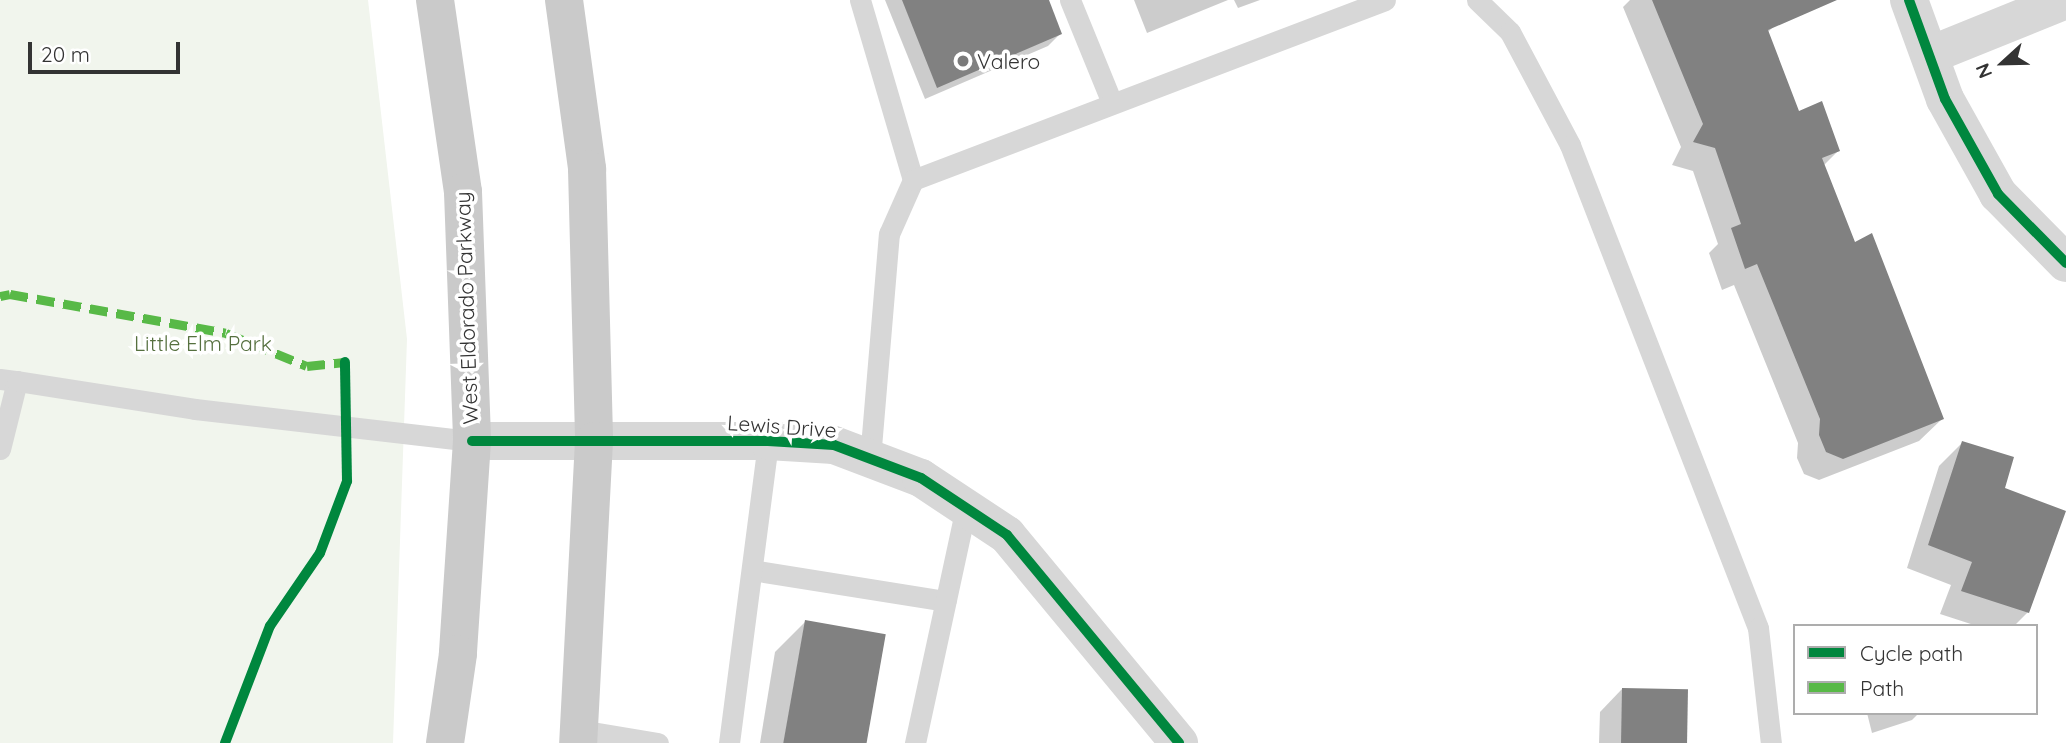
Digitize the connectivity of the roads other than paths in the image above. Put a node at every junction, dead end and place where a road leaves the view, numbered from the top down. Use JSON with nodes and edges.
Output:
{"nodes":[{"id":1,"x":435,"y":0,"type":"edge"},
{"id":2,"x":564,"y":0,"type":"edge"},
{"id":3,"x":860,"y":0,"type":"edge"},
{"id":4,"x":1070,"y":0,"type":"edge"},
{"id":5,"x":1385,"y":0,"type":"edge"},
{"id":6,"x":1477,"y":0,"type":"edge"},
{"id":7,"x":1909,"y":0,"type":"edge"},
{"id":8,"x":2066,"y":1,"type":"edge"},
{"id":9,"x":1930,"y":55,"type":"junction"},
{"id":10,"x":1112,"y":103,"type":"junction"},
{"id":11,"x":913,"y":180,"type":"junction"},
{"id":12,"x":2066,"y":263,"type":"edge"},
{"id":13,"x":9,"y":380,"type":"edge"},
{"id":14,"x":472,"y":441,"type":"junction"},
{"id":15,"x":594,"y":441,"type":"junction"},
{"id":16,"x":768,"y":441,"type":"junction"},
{"id":17,"x":0,"y":449,"type":"edge"},
{"id":18,"x":870,"y":459,"type":"junction"},
{"id":19,"x":966,"y":508,"type":"junction"},
{"id":20,"x":752,"y":570,"type":"junction"},
{"id":21,"x":946,"y":601,"type":"junction"},
{"id":22,"x":579,"y":736,"type":"edge"},
{"id":23,"x":445,"y":743,"type":"edge"},
{"id":24,"x":658,"y":743,"type":"edge"},
{"id":25,"x":729,"y":743,"type":"edge"},
{"id":26,"x":915,"y":743,"type":"edge"},
{"id":27,"x":1179,"y":743,"type":"edge"},
{"id":28,"x":1771,"y":743,"type":"edge"}],
"edges":[{"from":1,"to":14,"type":"main road","name":"West Eldorado Parkway"},
{"from":2,"to":15,"type":"main road"},
{"from":3,"to":11,"type":"lane"},
{"from":4,"to":10,"type":"lane"},
{"from":5,"to":10,"type":"lane"},
{"from":6,"to":28,"type":"lane"},
{"from":7,"to":9,"type":"street"},
{"from":8,"to":9,"type":"street"},
{"from":9,"to":12,"type":"street"},
{"from":10,"to":11,"type":"lane"},
{"from":11,"to":18,"type":"lane"},
{"from":13,"to":14,"type":"lane"},
{"from":13,"to":17,"type":"lane"},
{"from":14,"to":15,"type":"street","name":"Lewis Drive"},
{"from":14,"to":23,"type":"main road","name":"West Eldorado Parkway"},
{"from":15,"to":16,"type":"street","name":"Lewis Drive"},
{"from":15,"to":22,"type":"main road"},
{"from":16,"to":18,"type":"street","name":"Lewis Drive"},
{"from":16,"to":20,"type":"lane"},
{"from":18,"to":19,"type":"street","name":"Lewis Drive"},
{"from":19,"to":21,"type":"lane"},
{"from":19,"to":27,"type":"street","name":"Lewis Drive"},
{"from":20,"to":21,"type":"lane"},
{"from":20,"to":25,"type":"lane"},
{"from":21,"to":26,"type":"lane"},
{"from":22,"to":24,"type":"lane"}]}
